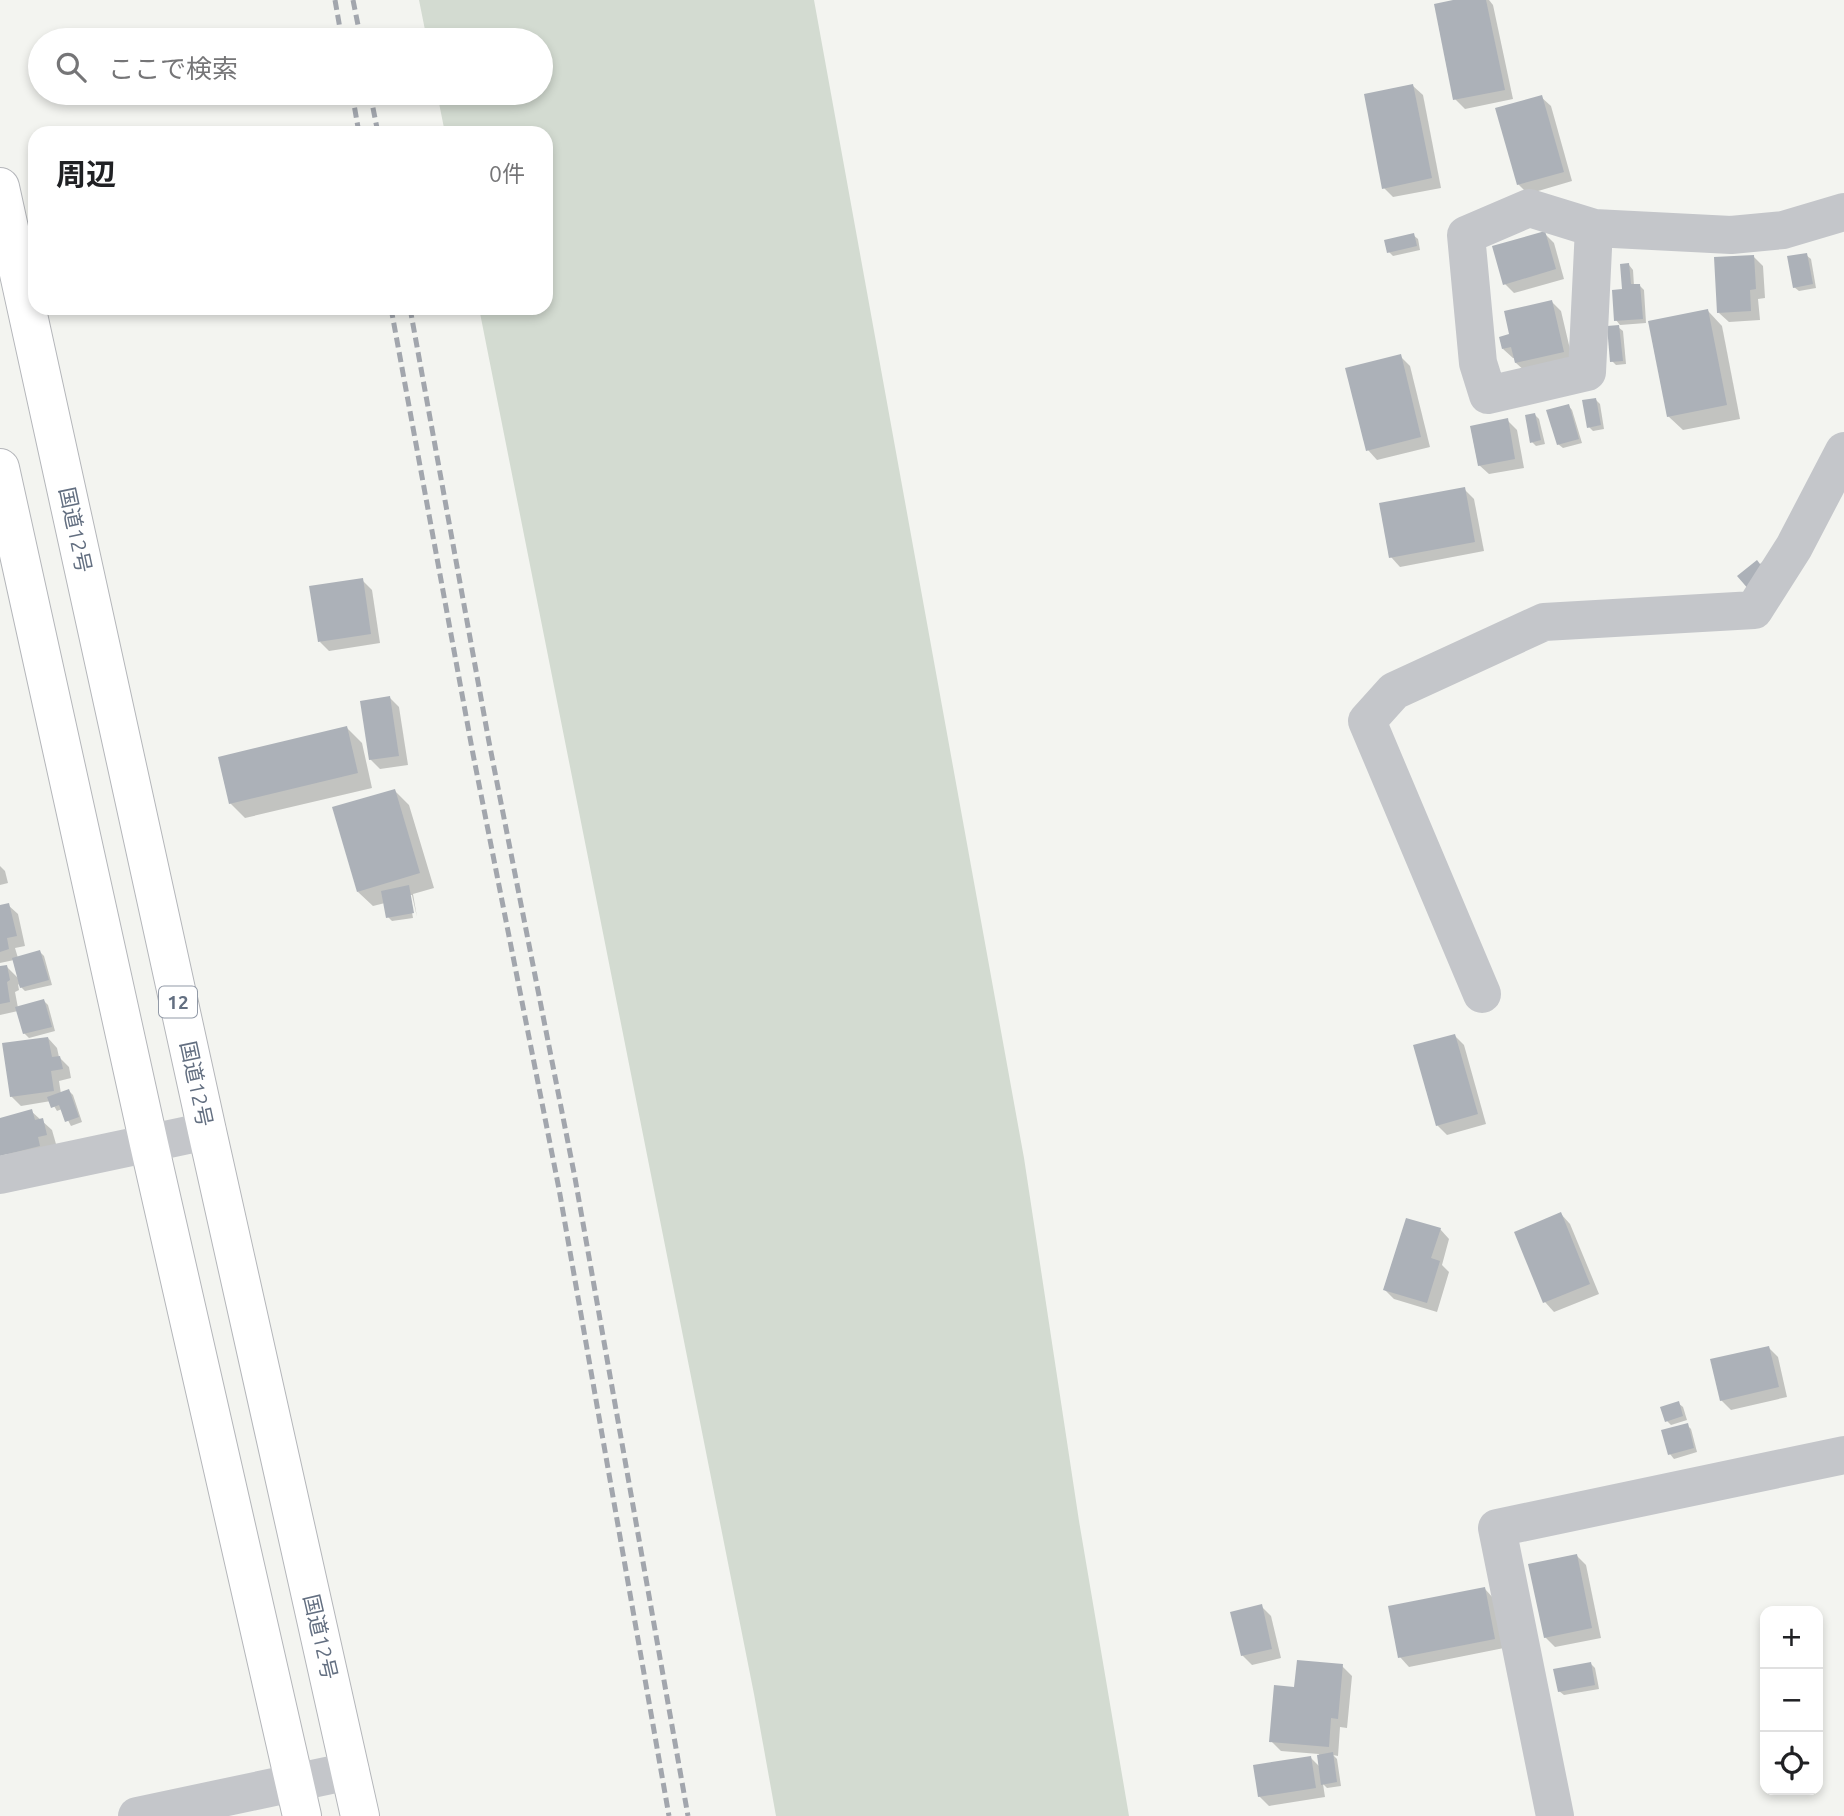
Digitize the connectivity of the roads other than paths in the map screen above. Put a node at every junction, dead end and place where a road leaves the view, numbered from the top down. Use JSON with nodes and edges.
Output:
{"nodes":[{"id":1,"x":0,"y":187,"type":"edge"},
{"id":2,"x":1844,"y":212,"type":"edge"},
{"id":3,"x":1594,"y":228,"type":"junction"},
{"id":4,"x":28,"y":315,"type":"edge"},
{"id":5,"x":28,"y":315,"type":"edge"},
{"id":6,"x":1844,"y":451,"type":"edge"},
{"id":7,"x":0,"y":468,"type":"edge"},
{"id":8,"x":1482,"y":994,"type":"dead end"},
{"id":9,"x":207,"y":1131,"type":"junction"},
{"id":10,"x":149,"y":1144,"type":"junction"},
{"id":11,"x":0,"y":1175,"type":"edge"},
{"id":12,"x":1844,"y":1455,"type":"edge"},
{"id":13,"x":350,"y":1771,"type":"junction"},
{"id":14,"x":298,"y":1799,"type":"edge"},
{"id":15,"x":137,"y":1816,"type":"edge"},
{"id":16,"x":360,"y":1816,"type":"edge"},
{"id":17,"x":1555,"y":1816,"type":"edge"}],
"edges":[{"from":1,"to":4,"type":"highway","name":"国道12号","number":"12"},
{"from":2,"to":3,"type":"street"},
{"from":3,"to":3,"type":"street"},
{"from":5,"to":9,"type":"highway","name":"国道12号","number":"12"},
{"from":6,"to":8,"type":"street"},
{"from":7,"to":10,"type":"highway"},
{"from":9,"to":10,"type":"street"},
{"from":9,"to":13,"type":"highway","name":"国道12号","number":"12"},
{"from":10,"to":11,"type":"street"},
{"from":10,"to":14,"type":"highway"},
{"from":12,"to":17,"type":"street"},
{"from":13,"to":14,"type":"street"},
{"from":13,"to":16,"type":"highway","name":"国道12号","number":"12"},
{"from":14,"to":15,"type":"street"}]}
